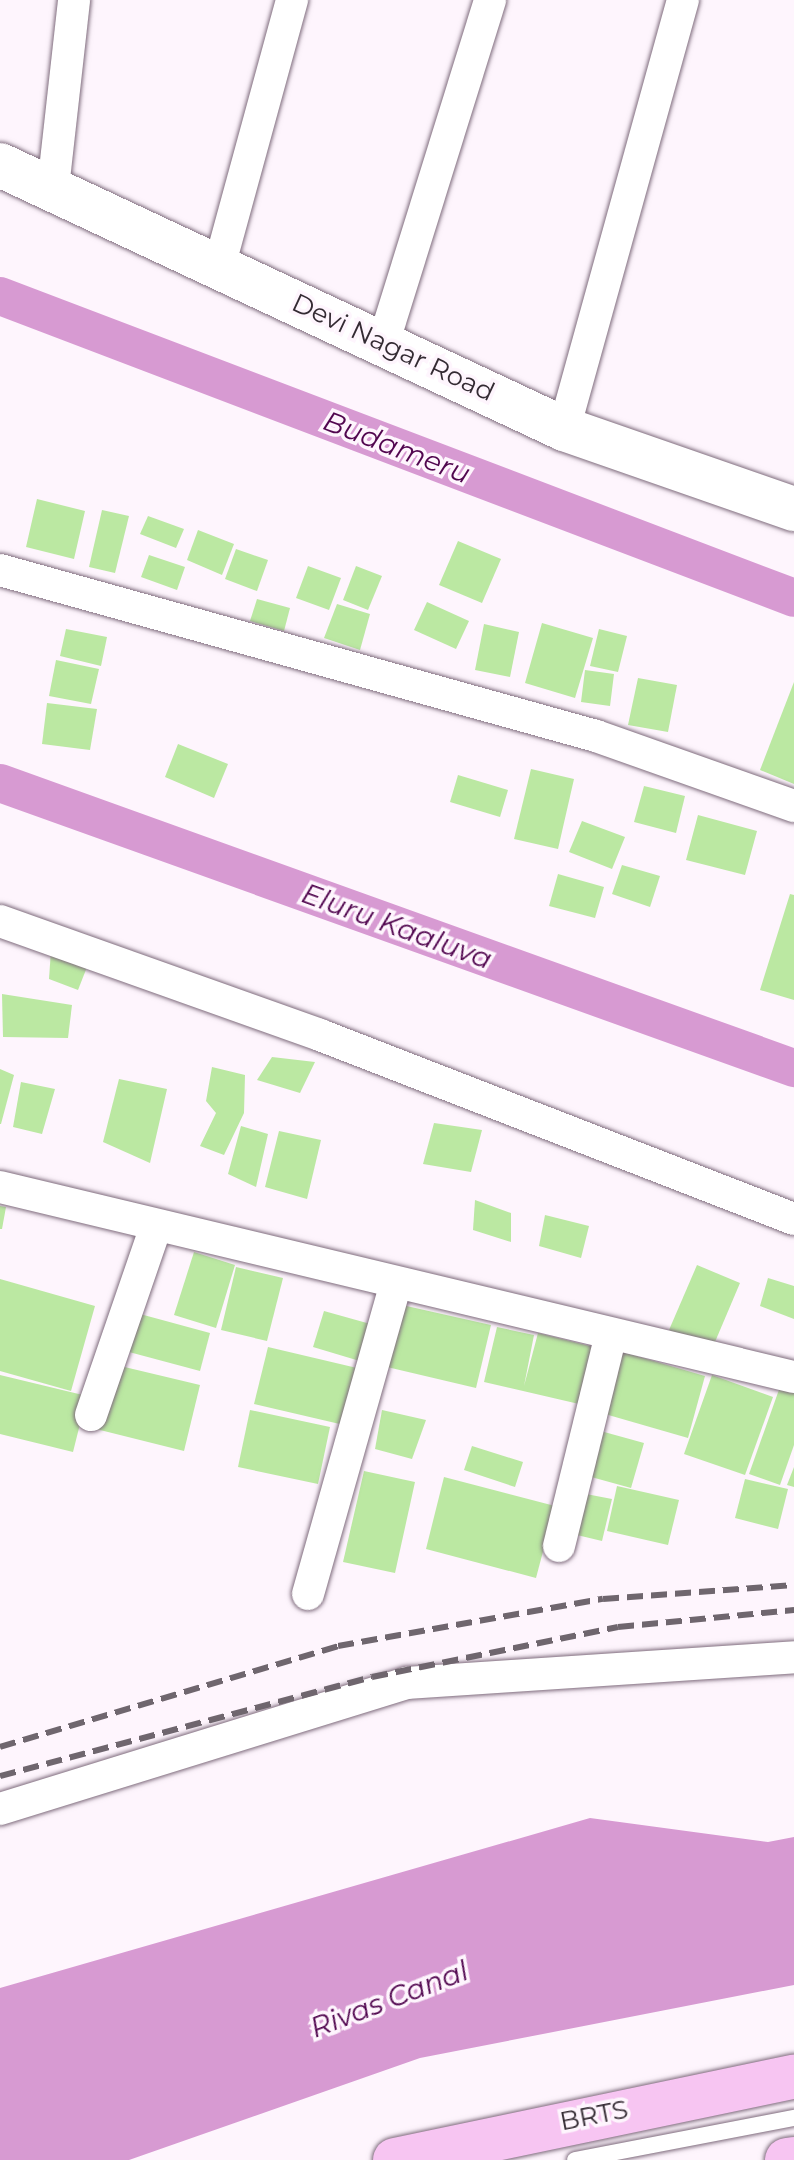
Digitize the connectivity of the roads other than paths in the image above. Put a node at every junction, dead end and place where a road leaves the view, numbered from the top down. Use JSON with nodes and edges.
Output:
{"nodes":[{"id":1,"x":74,"y":0,"type":"edge"},
{"id":2,"x":292,"y":0,"type":"edge"},
{"id":3,"x":490,"y":0,"type":"edge"},
{"id":4,"x":683,"y":0,"type":"edge"},
{"id":5,"x":0,"y":165,"type":"edge"},
{"id":6,"x":53,"y":188,"type":"junction"},
{"id":7,"x":219,"y":267,"type":"junction"},
{"id":8,"x":383,"y":344,"type":"junction"},
{"id":9,"x":564,"y":429,"type":"junction"},
{"id":10,"x":794,"y":509,"type":"edge"},
{"id":11,"x":0,"y":570,"type":"edge"},
{"id":12,"x":794,"y":806,"type":"edge"},
{"id":13,"x":0,"y":921,"type":"edge"},
{"id":14,"x":0,"y":1187,"type":"edge"},
{"id":15,"x":794,"y":1219,"type":"edge"},
{"id":16,"x":156,"y":1226,"type":"junction"},
{"id":17,"x":395,"y":1286,"type":"junction"},
{"id":18,"x":610,"y":1338,"type":"junction"},
{"id":19,"x":794,"y":1377,"type":"edge"},
{"id":20,"x":91,"y":1415,"type":"dead end"},
{"id":21,"x":559,"y":1546,"type":"dead end"},
{"id":22,"x":308,"y":1594,"type":"dead end"},
{"id":23,"x":794,"y":1657,"type":"edge"},
{"id":24,"x":0,"y":1809,"type":"edge"},
{"id":25,"x":794,"y":2077,"type":"edge"},
{"id":26,"x":794,"y":2118,"type":"edge"},
{"id":27,"x":794,"y":2159,"type":"edge"},
{"id":28,"x":395,"y":2160,"type":"edge"},
{"id":29,"x":575,"y":2160,"type":"edge"},
{"id":30,"x":787,"y":2160,"type":"edge"}],
"edges":[{"from":1,"to":6,"type":"street"},
{"from":2,"to":7,"type":"street"},
{"from":3,"to":8,"type":"street"},
{"from":4,"to":9,"type":"street"},
{"from":5,"to":6,"type":"street","name":"Devi Nagar Road"},
{"from":6,"to":7,"type":"street","name":"Devi Nagar Road"},
{"from":7,"to":8,"type":"street","name":"Devi Nagar Road"},
{"from":8,"to":9,"type":"street","name":"Devi Nagar Road"},
{"from":9,"to":10,"type":"street","name":"Devi Nagar Road"},
{"from":11,"to":12,"type":"street"},
{"from":13,"to":15,"type":"street"},
{"from":14,"to":16,"type":"street"},
{"from":16,"to":17,"type":"street"},
{"from":16,"to":20,"type":"street"},
{"from":17,"to":18,"type":"street"},
{"from":17,"to":22,"type":"street"},
{"from":18,"to":19,"type":"street"},
{"from":18,"to":21,"type":"street"},
{"from":23,"to":24,"type":"street"},
{"from":25,"to":28,"type":"main road","name":"BRTS"},
{"from":26,"to":29,"type":"lane","name":"BRTS"},
{"from":27,"to":30,"type":"main road"}]}
